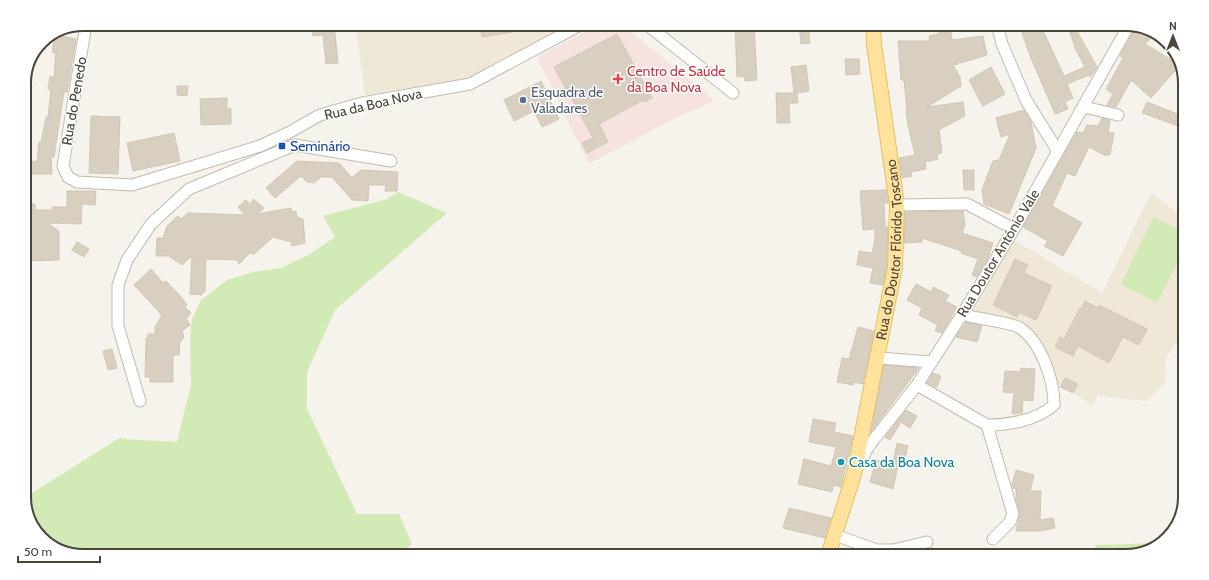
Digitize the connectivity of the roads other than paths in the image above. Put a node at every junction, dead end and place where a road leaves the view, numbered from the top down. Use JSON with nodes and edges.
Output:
{"nodes":[{"id":1,"x":85,"y":31,"type":"edge"},
{"id":2,"x":569,"y":31,"type":"edge"},
{"id":3,"x":655,"y":31,"type":"edge"},
{"id":4,"x":873,"y":31,"type":"edge"},
{"id":5,"x":999,"y":31,"type":"edge"},
{"id":6,"x":1126,"y":31,"type":"edge"},
{"id":7,"x":733,"y":93,"type":"dead end"},
{"id":8,"x":1084,"y":107,"type":"junction"},
{"id":9,"x":1118,"y":114,"type":"dead end"},
{"id":10,"x":288,"y":133,"type":"junction"},
{"id":11,"x":295,"y":145,"type":"junction"},
{"id":12,"x":1057,"y":150,"type":"junction"},
{"id":13,"x":391,"y":161,"type":"dead end"},
{"id":14,"x":68,"y":177,"type":"joint"},
{"id":15,"x":896,"y":205,"type":"junction"},
{"id":16,"x":1014,"y":229,"type":"junction"},
{"id":17,"x":963,"y":313,"type":"junction"},
{"id":18,"x":879,"y":358,"type":"junction"},
{"id":19,"x":931,"y":362,"type":"junction"},
{"id":20,"x":916,"y":385,"type":"junction"},
{"id":21,"x":140,"y":401,"type":"dead end"},
{"id":22,"x":987,"y":425,"type":"junction"},
{"id":23,"x":854,"y":474,"type":"junction"},
{"id":24,"x":835,"y":535,"type":"junction"},
{"id":25,"x":993,"y":539,"type":"dead end"},
{"id":26,"x":927,"y":542,"type":"dead end"},
{"id":27,"x":830,"y":549,"type":"edge"},
{"id":28,"x":874,"y":549,"type":"edge"},
{"id":29,"x":897,"y":549,"type":"edge"}],
"edges":[{"from":1,"to":14,"type":"street","name":"Rua do Penedo"},
{"from":2,"to":10,"type":"street","name":"Rua da Boa Nova"},
{"from":3,"to":7,"type":"street"},
{"from":4,"to":15,"type":"main road","name":"Rua do Doutor Flórido Toscano"},
{"from":5,"to":12,"type":"street"},
{"from":6,"to":8,"type":"street","name":"Rua Doutor António Vale"},
{"from":8,"to":9,"type":"street"},
{"from":8,"to":12,"type":"street","name":"Rua Doutor António Vale"},
{"from":10,"to":11,"type":"street"},
{"from":10,"to":14,"type":"street","name":"Rua da Boa Nova"},
{"from":11,"to":13,"type":"street"},
{"from":11,"to":21,"type":"street"},
{"from":12,"to":16,"type":"street","name":"Rua Doutor António Vale"},
{"from":15,"to":16,"type":"street"},
{"from":15,"to":18,"type":"main road","name":"Rua do Doutor Flórido Toscano"},
{"from":16,"to":17,"type":"street","name":"Rua Doutor António Vale"},
{"from":17,"to":19,"type":"street","name":"Rua Doutor António Vale"},
{"from":17,"to":22,"type":"street"},
{"from":18,"to":19,"type":"street"},
{"from":18,"to":23,"type":"main road","name":"Rua do Doutor Flórido Toscano"},
{"from":19,"to":20,"type":"street","name":"Rua Doutor António Vale"},
{"from":20,"to":22,"type":"street"},
{"from":20,"to":23,"type":"street","name":"Rua Doutor António Vale"},
{"from":22,"to":25,"type":"street"},
{"from":23,"to":24,"type":"main road","name":"Rua do Doutor Flórido Toscano"},
{"from":24,"to":27,"type":"main road","name":"Rua do Doutor Flórido Toscano"},
{"from":24,"to":28,"type":"street"},
{"from":26,"to":29,"type":"street"}]}
